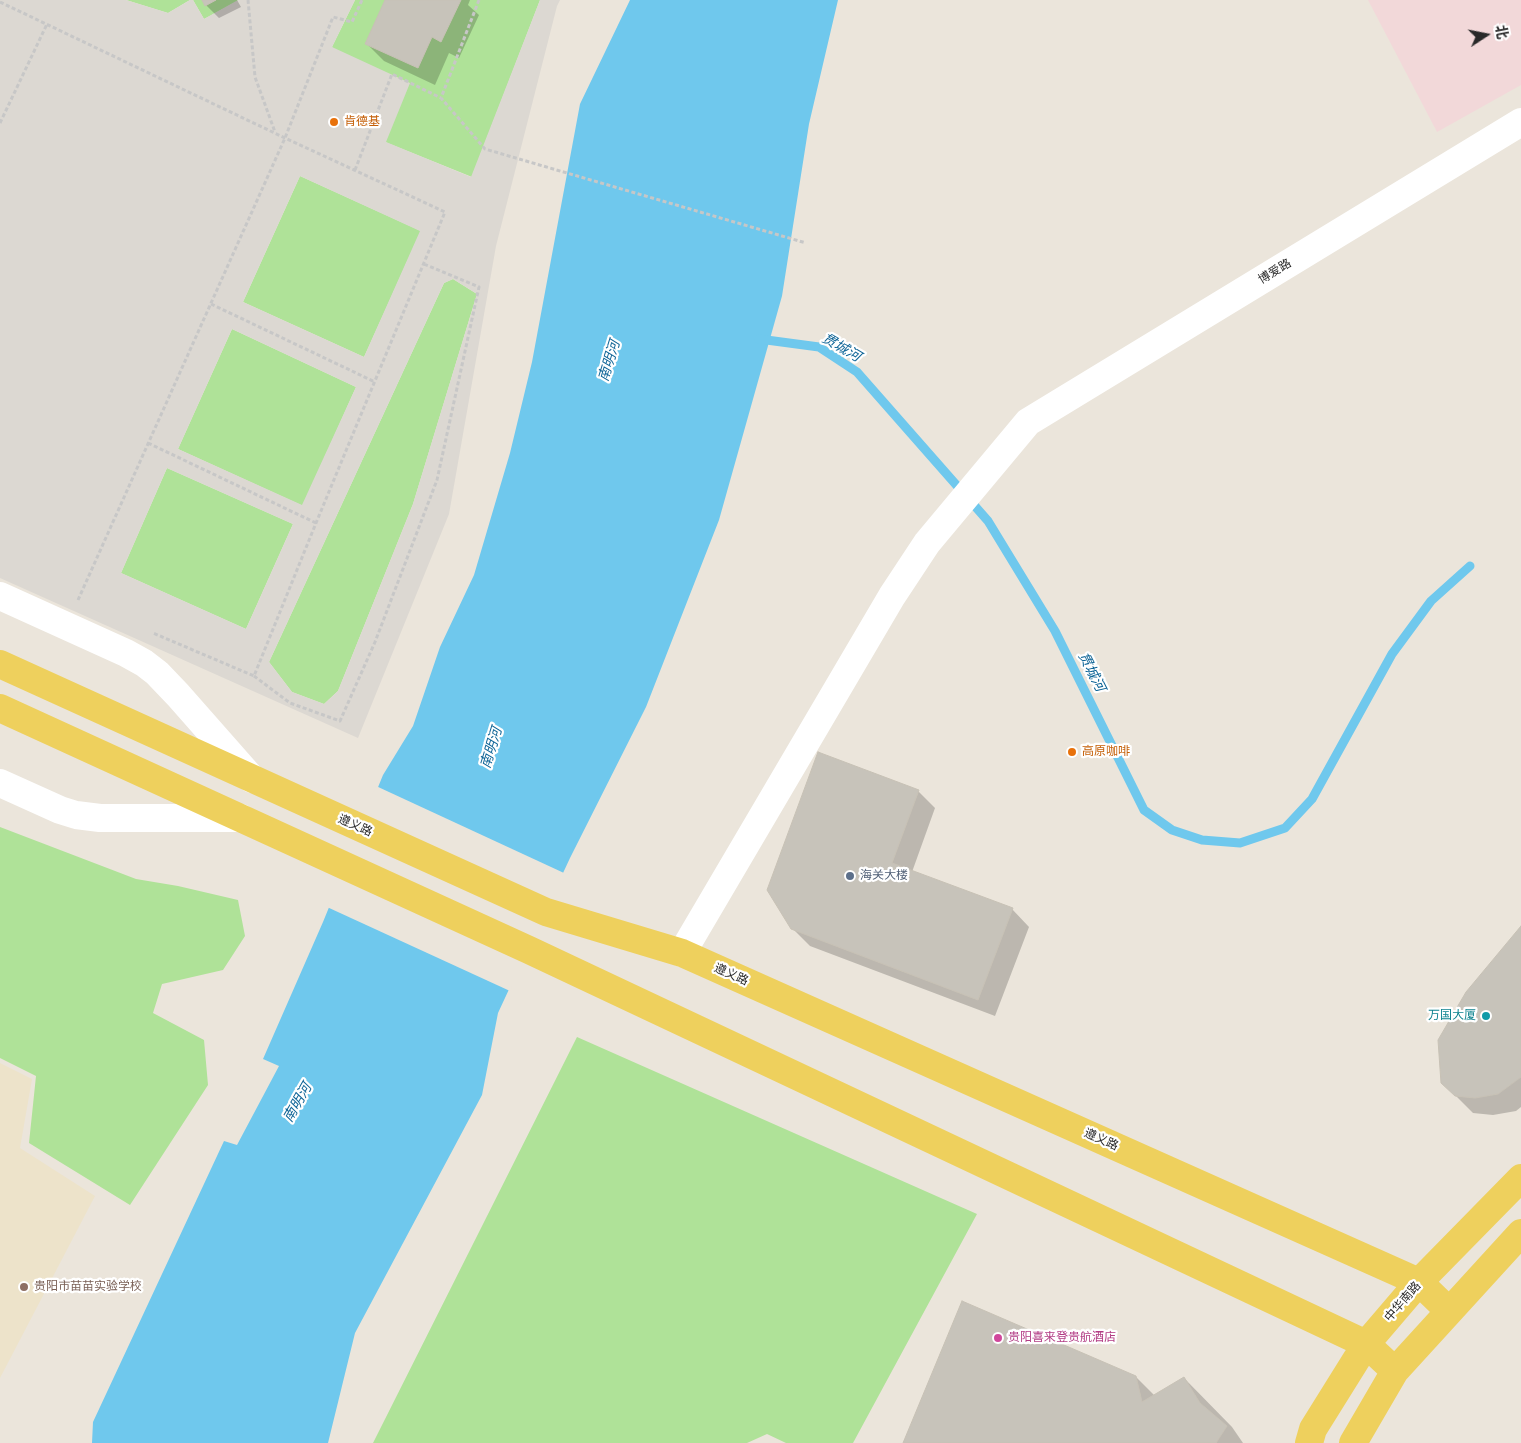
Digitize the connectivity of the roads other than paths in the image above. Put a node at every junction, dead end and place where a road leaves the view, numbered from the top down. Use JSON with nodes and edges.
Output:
{"nodes":[{"id":1,"x":1521,"y":122,"type":"edge"},
{"id":2,"x":0,"y":596,"type":"edge"},
{"id":3,"x":0,"y":664,"type":"edge"},
{"id":4,"x":0,"y":708,"type":"edge"},
{"id":5,"x":252,"y":779,"type":"junction"},
{"id":6,"x":0,"y":783,"type":"edge"},
{"id":7,"x":241,"y":818,"type":"junction"},
{"id":8,"x":682,"y":952,"type":"junction"},
{"id":9,"x":1521,"y":1178,"type":"edge"},
{"id":10,"x":1521,"y":1233,"type":"edge"},
{"id":11,"x":1420,"y":1282,"type":"junction"},
{"id":12,"x":1449,"y":1311,"type":"junction"},
{"id":13,"x":1366,"y":1344,"type":"junction"},
{"id":14,"x":1395,"y":1371,"type":"junction"},
{"id":15,"x":1309,"y":1443,"type":"edge"},
{"id":16,"x":1353,"y":1443,"type":"edge"}],
"edges":[{"from":1,"to":8,"type":"street","name":"博爱路"},
{"from":2,"to":5,"type":"street"},
{"from":3,"to":5,"type":"main road","name":"遵义路"},
{"from":4,"to":7,"type":"main road"},
{"from":5,"to":8,"type":"main road","name":"遵义路"},
{"from":6,"to":7,"type":"street"},
{"from":7,"to":13,"type":"main road"},
{"from":8,"to":11,"type":"main road","name":"遵义路"},
{"from":9,"to":11,"type":"main road","name":"中华南路"},
{"from":10,"to":12,"type":"main road"},
{"from":11,"to":12,"type":"main road","name":"遵义路"},
{"from":11,"to":13,"type":"main road","name":"中华南路"},
{"from":12,"to":14,"type":"main road"},
{"from":13,"to":14,"type":"main road"},
{"from":13,"to":15,"type":"main road","name":"中华南路"},
{"from":14,"to":16,"type":"main road"}]}
